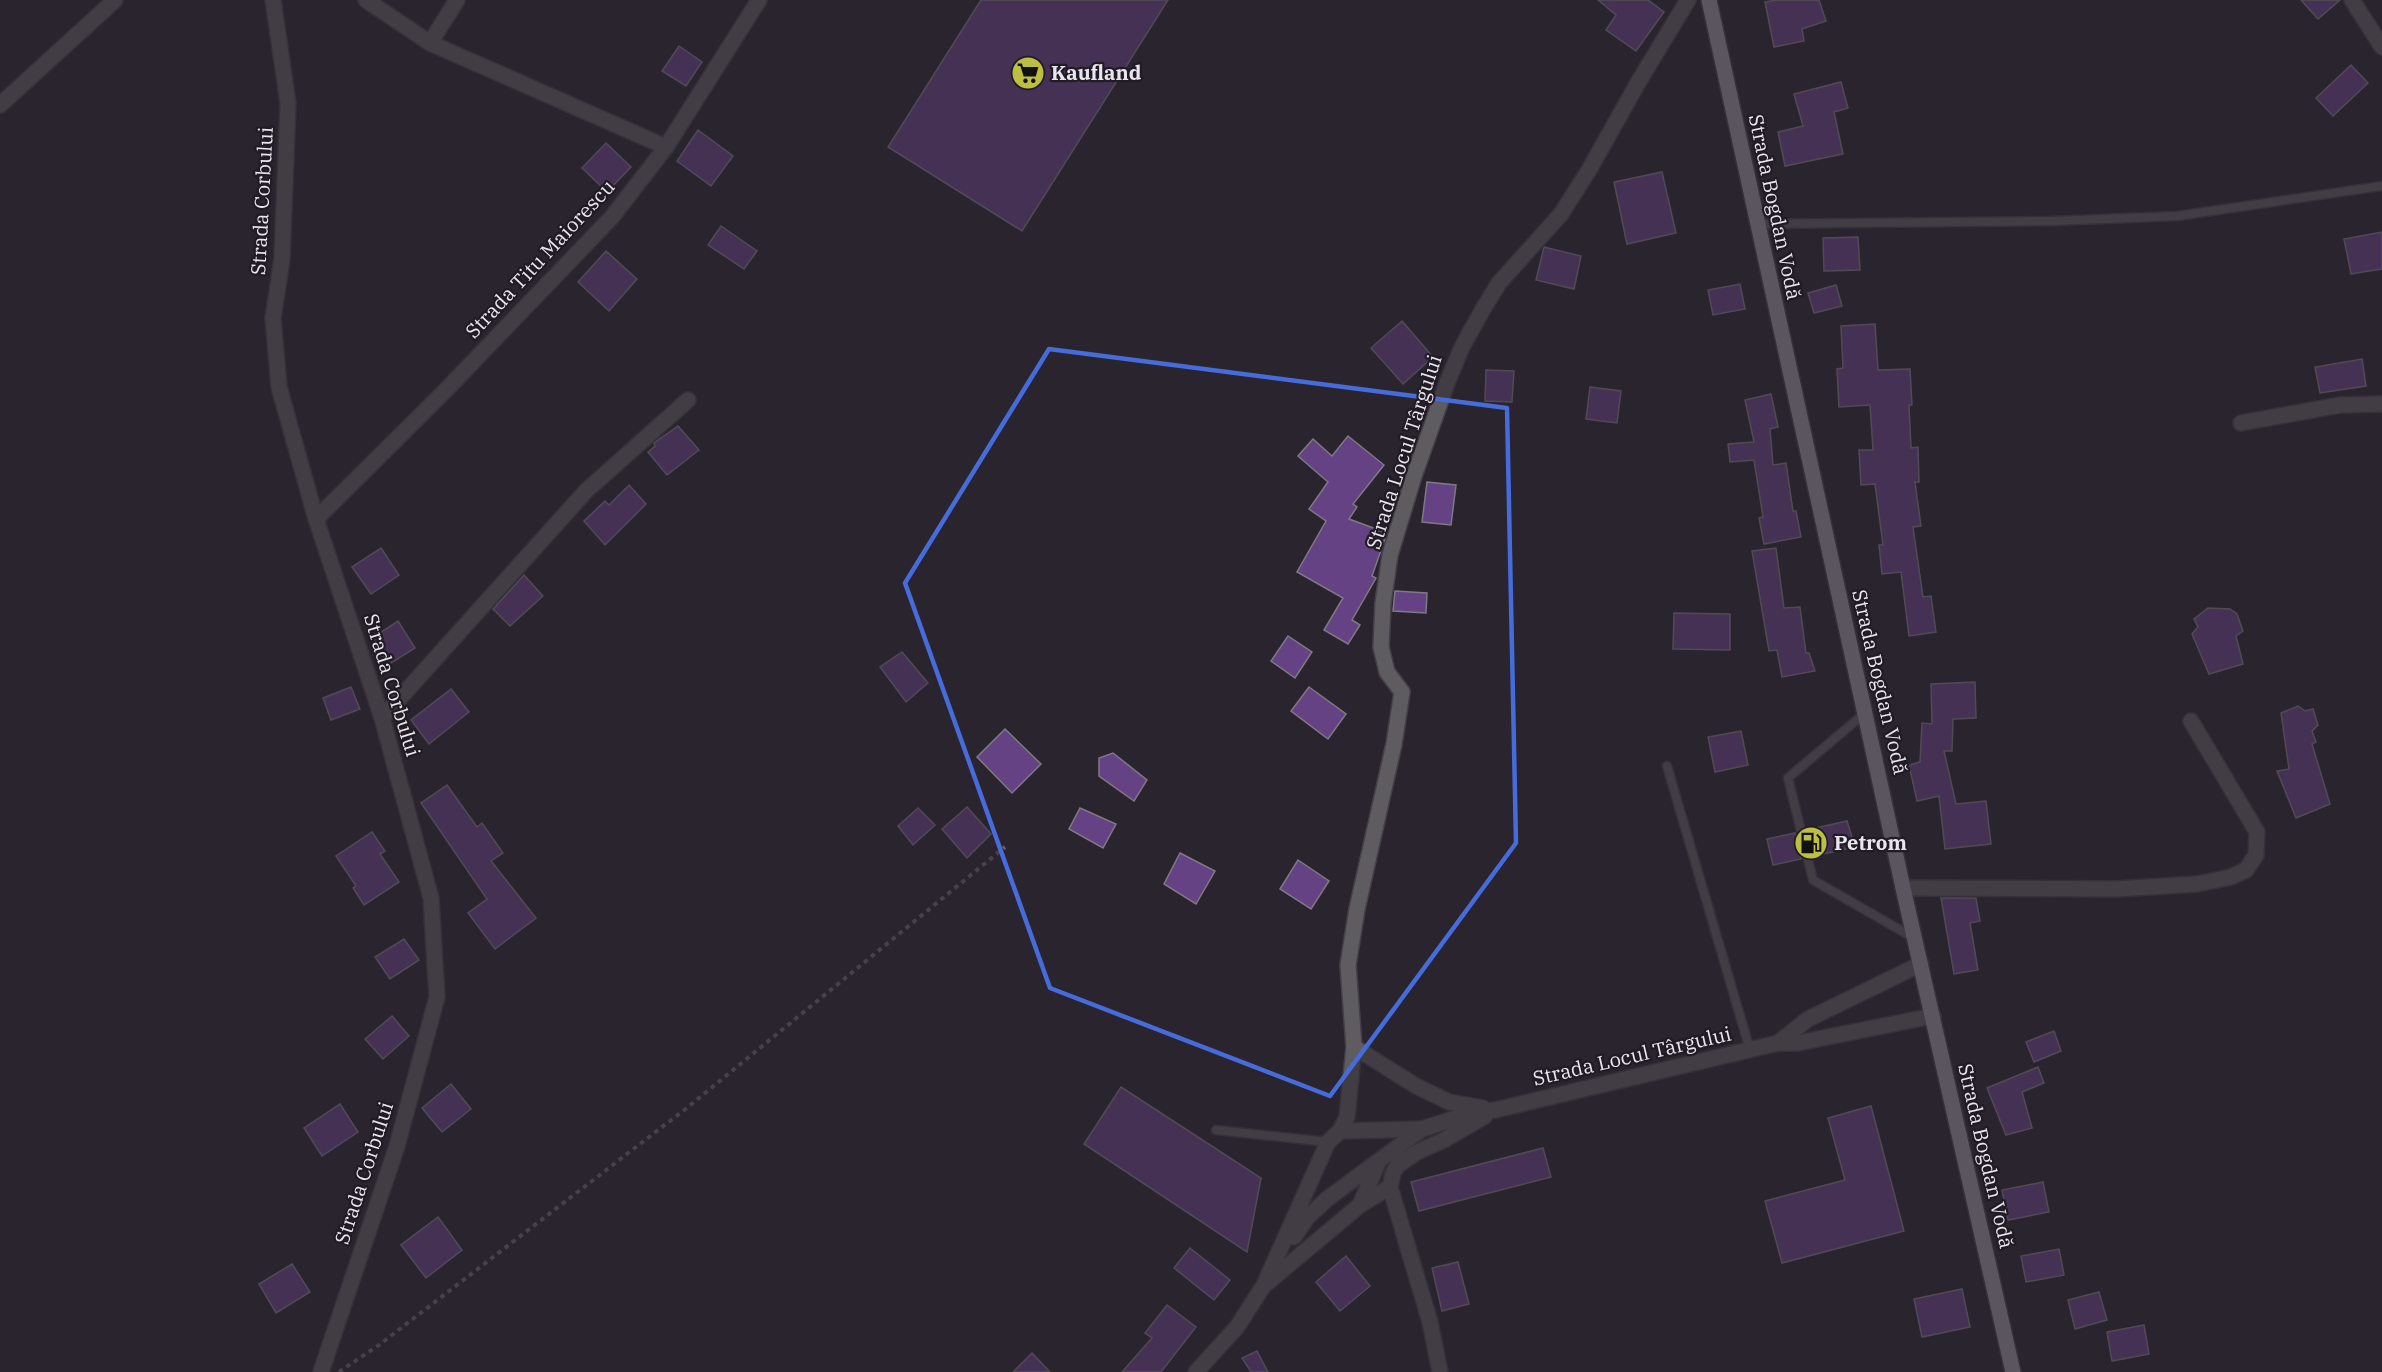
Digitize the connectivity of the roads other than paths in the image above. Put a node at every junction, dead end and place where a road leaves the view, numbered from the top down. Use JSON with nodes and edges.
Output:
{"nodes":[{"id":1,"x":115,"y":0,"type":"edge"},
{"id":2,"x":273,"y":0,"type":"edge"},
{"id":3,"x":366,"y":0,"type":"edge"},
{"id":4,"x":457,"y":0,"type":"edge"},
{"id":5,"x":759,"y":0,"type":"edge"},
{"id":6,"x":1688,"y":0,"type":"edge"},
{"id":7,"x":1708,"y":0,"type":"edge"},
{"id":8,"x":2352,"y":0,"type":"edge"},
{"id":9,"x":430,"y":43,"type":"junction"},
{"id":10,"x":2382,"y":47,"type":"edge"},
{"id":11,"x":0,"y":105,"type":"edge"},
{"id":12,"x":666,"y":147,"type":"junction"},
{"id":13,"x":2382,"y":186,"type":"edge"},
{"id":14,"x":1758,"y":224,"type":"junction"},
{"id":15,"x":688,"y":400,"type":"dead end"},
{"id":16,"x":2382,"y":404,"type":"edge"},
{"id":17,"x":2241,"y":423,"type":"dead end"},
{"id":18,"x":316,"y":519,"type":"junction"},
{"id":19,"x":1866,"y":712,"type":"junction"},
{"id":20,"x":382,"y":718,"type":"junction"},
{"id":21,"x":2191,"y":721,"type":"dead end"},
{"id":22,"x":1666,"y":766,"type":"dead end"},
{"id":23,"x":1903,"y":888,"type":"junction"},
{"id":24,"x":1915,"y":938,"type":"junction"},
{"id":25,"x":1921,"y":964,"type":"junction"},
{"id":26,"x":1933,"y":1016,"type":"junction"},
{"id":27,"x":1778,"y":1043,"type":"junction"},
{"id":28,"x":1354,"y":1047,"type":"junction"},
{"id":29,"x":1750,"y":1050,"type":"junction"},
{"id":30,"x":1495,"y":1110,"type":"junction"},
{"id":31,"x":1216,"y":1130,"type":"dead end"},
{"id":32,"x":1422,"y":1130,"type":"junction"},
{"id":33,"x":1334,"y":1137,"type":"junction"},
{"id":34,"x":1378,"y":1162,"type":"junction"},
{"id":35,"x":1390,"y":1187,"type":"junction"},
{"id":36,"x":1360,"y":1205,"type":"junction"},
{"id":37,"x":1264,"y":1285,"type":"junction"},
{"id":38,"x":321,"y":1372,"type":"edge"},
{"id":39,"x":1196,"y":1372,"type":"edge"},
{"id":40,"x":1440,"y":1372,"type":"edge"},
{"id":41,"x":2013,"y":1372,"type":"edge"}],
"edges":[{"from":1,"to":11,"type":"street"},
{"from":2,"to":18,"type":"street","name":"Strada Corbului"},
{"from":3,"to":9,"type":"street"},
{"from":4,"to":9,"type":"street"},
{"from":5,"to":12,"type":"street","name":"Strada Titu Maiorescu"},
{"from":6,"to":28,"type":"street","name":"Strada Locul Târgului"},
{"from":7,"to":14,"type":"main road","name":"Strada Bogdan Vodă"},
{"from":8,"to":10,"type":"street"},
{"from":9,"to":12,"type":"street"},
{"from":12,"to":18,"type":"street","name":"Strada Titu Maiorescu"},
{"from":13,"to":14,"type":"lane"},
{"from":14,"to":19,"type":"main road","name":"Strada Bogdan Vodă"},
{"from":15,"to":20,"type":"street"},
{"from":16,"to":17,"type":"street"},
{"from":18,"to":20,"type":"street","name":"Strada Corbului"},
{"from":19,"to":23,"type":"main road","name":"Strada Bogdan Vodă"},
{"from":19,"to":24,"type":"lane"},
{"from":20,"to":38,"type":"street","name":"Strada Corbului"},
{"from":21,"to":23,"type":"street"},
{"from":22,"to":29,"type":"lane"},
{"from":23,"to":24,"type":"main road","name":"Strada Bogdan Vodă"},
{"from":24,"to":25,"type":"main road","name":"Strada Bogdan Vodă"},
{"from":25,"to":26,"type":"main road","name":"Strada Bogdan Vodă"},
{"from":25,"to":27,"type":"street","name":"Strada Locul Târgului"},
{"from":26,"to":27,"type":"street","name":"Strada Locul Târgului"},
{"from":26,"to":41,"type":"main road","name":"Strada Bogdan Vodă"},
{"from":27,"to":29,"type":"street","name":"Strada Locul Târgului"},
{"from":28,"to":30,"type":"street","name":"Strada Locul Târgului"},
{"from":28,"to":33,"type":"street","name":"Strada Locul Târgului"},
{"from":29,"to":30,"type":"street","name":"Strada Locul Târgului"},
{"from":30,"to":32,"type":"street","name":"Strada Locul Târgului"},
{"from":30,"to":35,"type":"street","name":"Strada Locul Târgului"},
{"from":31,"to":33,"type":"lane"},
{"from":32,"to":33,"type":"street","name":"Strada Locul Târgului"},
{"from":32,"to":34,"type":"street","name":"Strada Locul Târgului"},
{"from":33,"to":37,"type":"street","name":"Strada Locul Târgului"},
{"from":34,"to":36,"type":"street","name":"Strada Locul Târgului"},
{"from":34,"to":37,"type":"street","name":"Strada Locul Târgului"},
{"from":35,"to":36,"type":"street","name":"Strada Locul Târgului"},
{"from":35,"to":40,"type":"street"},
{"from":36,"to":37,"type":"street","name":"Strada Locul Târgului"},
{"from":37,"to":39,"type":"street","name":"Strada Locul Târgului"}]}
